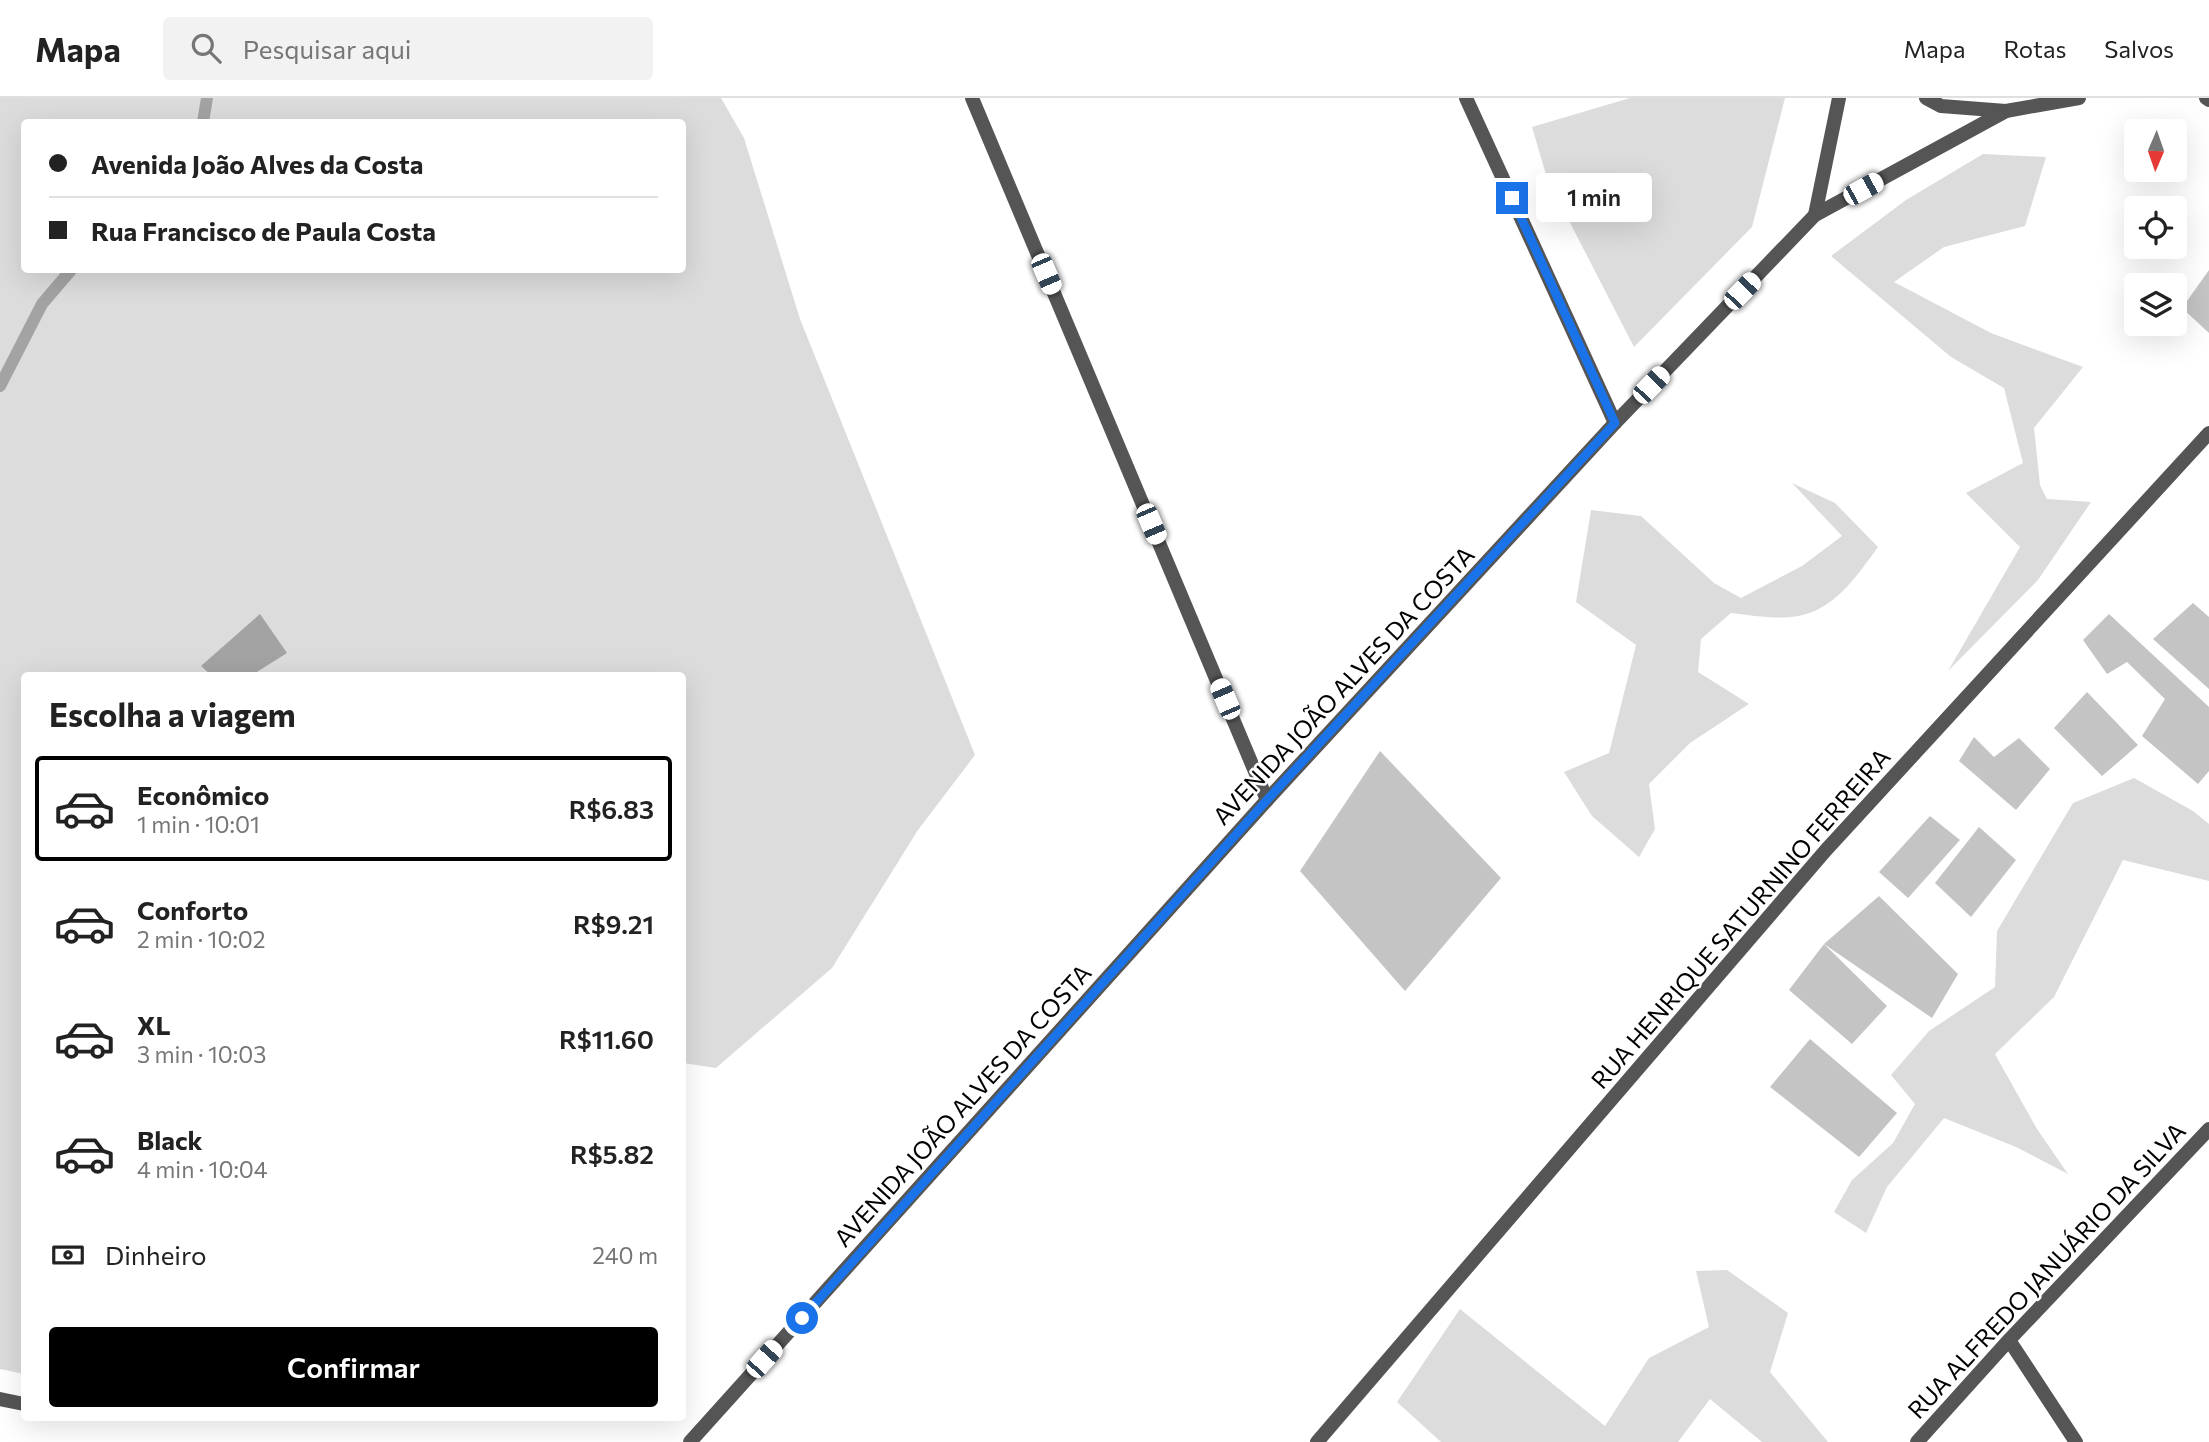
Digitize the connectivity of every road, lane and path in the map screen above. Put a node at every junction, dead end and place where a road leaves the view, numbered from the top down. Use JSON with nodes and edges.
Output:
{"nodes":[{"id":1,"x":972,"y":98,"type":"edge"},
{"id":2,"x":1466,"y":98,"type":"edge"},
{"id":3,"x":1839,"y":98,"type":"edge"},
{"id":4,"x":1926,"y":98,"type":"edge"},
{"id":5,"x":2079,"y":98,"type":"edge"},
{"id":6,"x":2006,"y":111,"type":"junction"},
{"id":7,"x":1815,"y":215,"type":"junction"},
{"id":8,"x":1615,"y":423,"type":"junction"},
{"id":9,"x":2209,"y":433,"type":"edge"},
{"id":10,"x":1267,"y":800,"type":"junction"},
{"id":11,"x":2209,"y":1129,"type":"edge"},
{"id":12,"x":2008,"y":1340,"type":"junction"},
{"id":13,"x":0,"y":1399,"type":"edge"},
{"id":14,"x":21,"y":1403,"type":"edge"},
{"id":15,"x":690,"y":1442,"type":"edge"},
{"id":16,"x":1317,"y":1442,"type":"edge"},
{"id":17,"x":1917,"y":1442,"type":"edge"},
{"id":18,"x":2076,"y":1442,"type":"edge"}],
"edges":[{"from":1,"to":10,"type":"street"},
{"from":2,"to":8,"type":"street"},
{"from":3,"to":7,"type":"street"},
{"from":4,"to":6,"type":"street"},
{"from":5,"to":6,"type":"street","name":"AVENIDA JOÃO ALVES DA COSTA"},
{"from":6,"to":7,"type":"street","name":"AVENIDA JOÃO ALVES DA COSTA"},
{"from":7,"to":8,"type":"street","name":"AVENIDA JOÃO ALVES DA COSTA"},
{"from":8,"to":10,"type":"street","name":"AVENIDA JOÃO ALVES DA COSTA"},
{"from":9,"to":16,"type":"street","name":"RUA HENRIQUE SATURNINO FERREIRA"},
{"from":10,"to":15,"type":"street","name":"AVENIDA JOÃO ALVES DA COSTA"},
{"from":11,"to":12,"type":"street","name":"RUA ALFREDO JANUÁRIO DA SILVA"},
{"from":12,"to":17,"type":"street","name":"RUA ALFREDO JANUÁRIO DA SILVA"},
{"from":12,"to":18,"type":"street"},
{"from":13,"to":14,"type":"street"}]}
